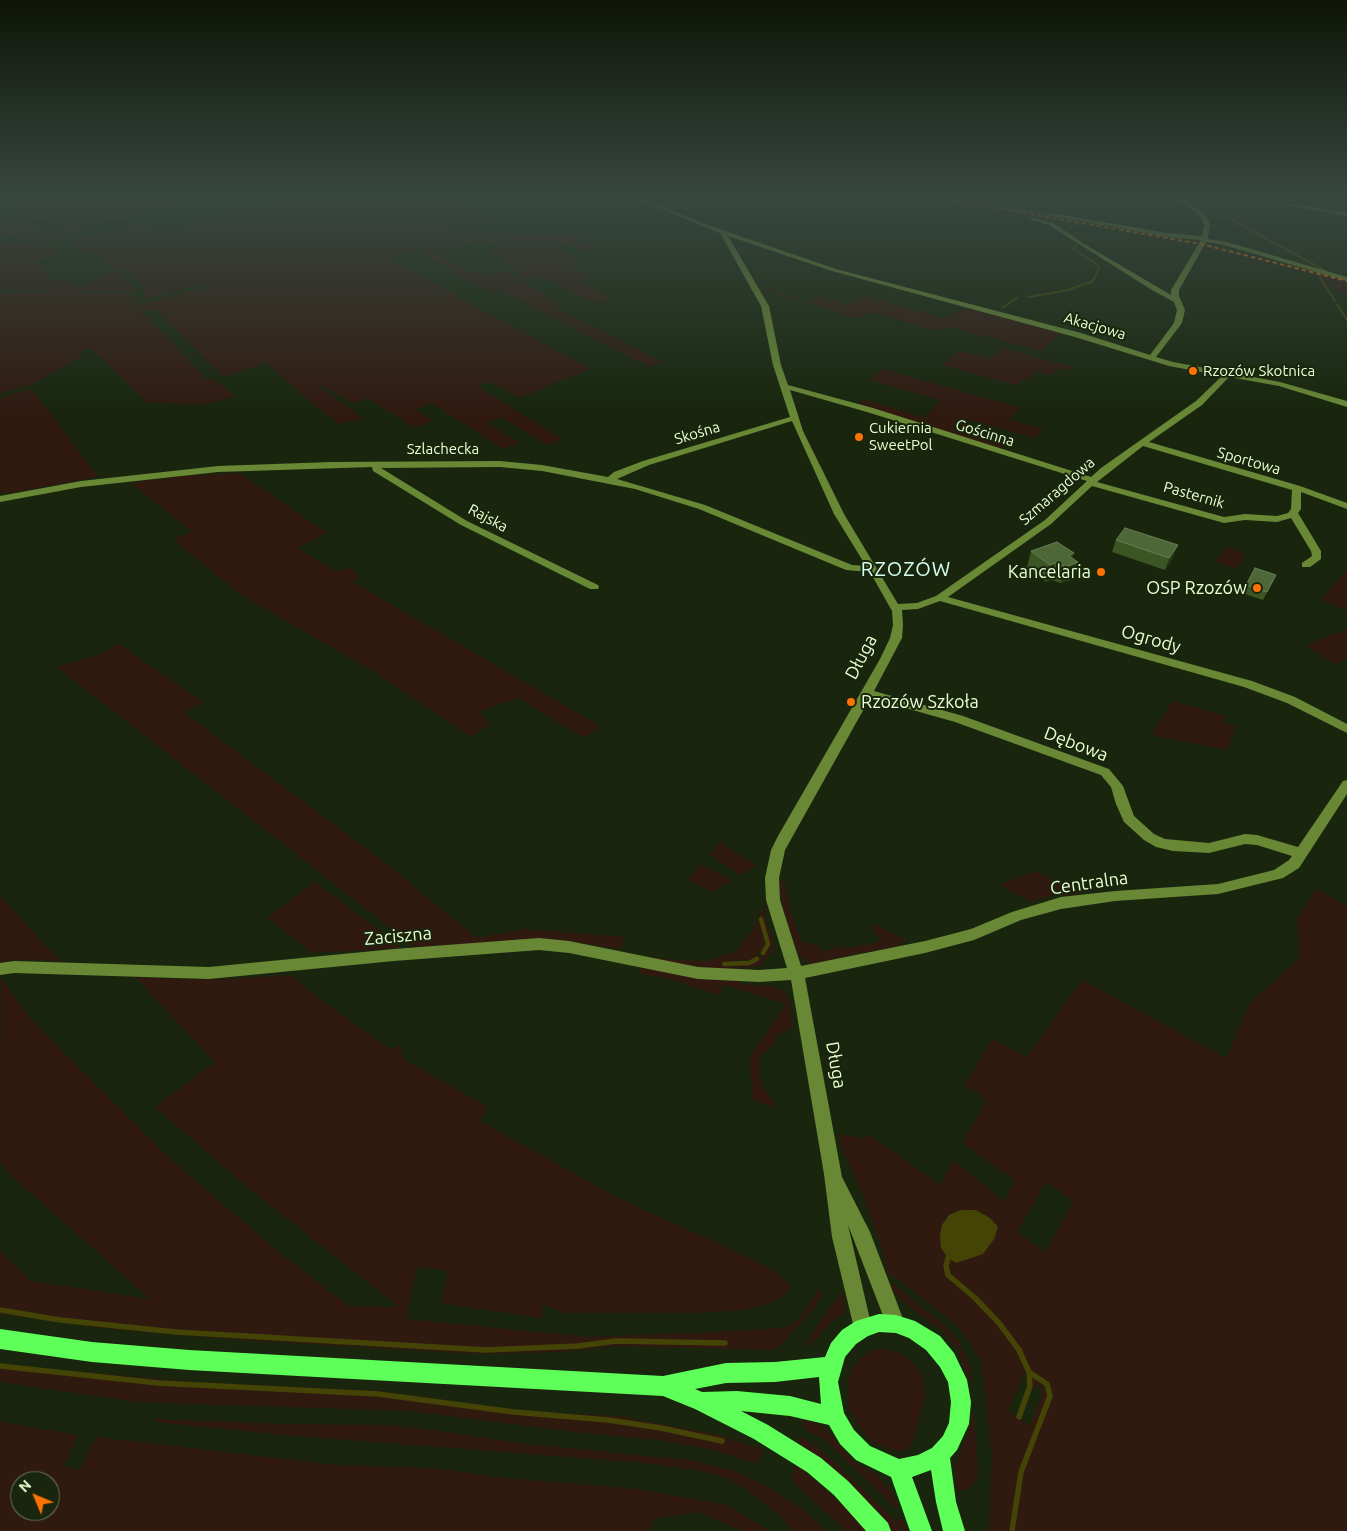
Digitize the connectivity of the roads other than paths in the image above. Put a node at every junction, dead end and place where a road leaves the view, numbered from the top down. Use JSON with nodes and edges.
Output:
{"nodes":[{"id":1,"x":743,"y":268,"type":"edge"},
{"id":2,"x":829,"y":268,"type":"edge"},
{"id":3,"x":1120,"y":268,"type":"edge"},
{"id":4,"x":1186,"y":268,"type":"edge"},
{"id":5,"x":1313,"y":268,"type":"edge"},
{"id":6,"x":1347,"y":279,"type":"edge"},
{"id":7,"x":1176,"y":300,"type":"junction"},
{"id":8,"x":1152,"y":358,"type":"junction"},
{"id":9,"x":1228,"y":374,"type":"junction"},
{"id":10,"x":784,"y":388,"type":"junction"},
{"id":11,"x":1347,"y":404,"type":"edge"},
{"id":12,"x":794,"y":418,"type":"junction"},
{"id":13,"x":1142,"y":443,"type":"junction"},
{"id":14,"x":377,"y":465,"type":"junction"},
{"id":15,"x":610,"y":480,"type":"junction"},
{"id":16,"x":1091,"y":482,"type":"junction"},
{"id":17,"x":1297,"y":488,"type":"junction"},
{"id":18,"x":0,"y":499,"type":"edge"},
{"id":19,"x":1347,"y":506,"type":"edge"},
{"id":20,"x":1293,"y":513,"type":"junction"},
{"id":21,"x":1306,"y":565,"type":"dead end"},
{"id":22,"x":872,"y":569,"type":"junction"},
{"id":23,"x":594,"y":587,"type":"dead end"},
{"id":24,"x":940,"y":598,"type":"junction"},
{"id":25,"x":895,"y":607,"type":"junction"},
{"id":26,"x":867,"y":693,"type":"junction"},
{"id":27,"x":1347,"y":729,"type":"edge"},
{"id":28,"x":1347,"y":784,"type":"edge"},
{"id":29,"x":1300,"y":853,"type":"junction"},
{"id":30,"x":0,"y":969,"type":"edge"},
{"id":31,"x":797,"y":974,"type":"junction"},
{"id":32,"x":833,"y":1174,"type":"junction"},
{"id":33,"x":896,"y":1324,"type":"junction"},
{"id":34,"x":863,"y":1328,"type":"junction"},
{"id":35,"x":0,"y":1339,"type":"edge"},
{"id":36,"x":831,"y":1366,"type":"junction"},
{"id":37,"x":663,"y":1386,"type":"junction"},
{"id":38,"x":702,"y":1402,"type":"junction"},
{"id":39,"x":835,"y":1418,"type":"junction"},
{"id":40,"x":939,"y":1455,"type":"junction"},
{"id":41,"x":899,"y":1469,"type":"junction"},
{"id":42,"x":880,"y":1531,"type":"edge"},
{"id":43,"x":921,"y":1531,"type":"edge"},
{"id":44,"x":954,"y":1531,"type":"edge"}],
"edges":[{"from":1,"to":10,"type":"street","name":"Długa"},
{"from":2,"to":8,"type":"street","name":"Akacjowa"},
{"from":3,"to":7,"type":"street"},
{"from":4,"to":7,"type":"street"},
{"from":5,"to":6,"type":"street"},
{"from":7,"to":8,"type":"street"},
{"from":8,"to":9,"type":"street","name":"Akacjowa"},
{"from":9,"to":11,"type":"street","name":"Akacjowa"},
{"from":9,"to":13,"type":"street","name":"Szmaragdowa"},
{"from":10,"to":12,"type":"street","name":"Długa"},
{"from":10,"to":16,"type":"street","name":"Gościnna"},
{"from":12,"to":15,"type":"street","name":"Skośna"},
{"from":12,"to":22,"type":"street","name":"Długa"},
{"from":13,"to":16,"type":"street","name":"Szmaragdowa"},
{"from":13,"to":17,"type":"street","name":"Sportowa"},
{"from":14,"to":15,"type":"street","name":"Szlachecka"},
{"from":14,"to":18,"type":"street","name":"Szlachecka"},
{"from":14,"to":23,"type":"street","name":"Rajska"},
{"from":15,"to":22,"type":"street","name":"Szlachecka"},
{"from":16,"to":20,"type":"street","name":"Pasternik"},
{"from":16,"to":24,"type":"street","name":"Szmaragdowa"},
{"from":17,"to":19,"type":"street","name":"Sportowa"},
{"from":17,"to":20,"type":"street"},
{"from":20,"to":21,"type":"street"},
{"from":22,"to":25,"type":"street","name":"Długa"},
{"from":24,"to":25,"type":"street","name":"Szmaragdowa"},
{"from":24,"to":27,"type":"street","name":"Ogrody"},
{"from":25,"to":26,"type":"street","name":"Długa"},
{"from":26,"to":29,"type":"street","name":"Dębowa"},
{"from":26,"to":31,"type":"street","name":"Długa"},
{"from":28,"to":29,"type":"street","name":"Centralna"},
{"from":29,"to":31,"type":"street","name":"Centralna"},
{"from":30,"to":31,"type":"street","name":"Zaciszna"},
{"from":31,"to":32,"type":"street","name":"Długa"},
{"from":32,"to":33,"type":"street","name":"Długa"},
{"from":32,"to":34,"type":"street","name":"Długa"},
{"from":33,"to":34,"type":"main road"},
{"from":33,"to":40,"type":"main road"},
{"from":34,"to":36,"type":"main road"},
{"from":35,"to":37,"type":"main road"},
{"from":36,"to":37,"type":"main road"},
{"from":36,"to":39,"type":"main road"},
{"from":37,"to":38,"type":"main road"},
{"from":38,"to":39,"type":"main road"},
{"from":38,"to":42,"type":"main road"},
{"from":39,"to":41,"type":"main road"},
{"from":40,"to":41,"type":"main road"},
{"from":40,"to":44,"type":"main road"},
{"from":41,"to":43,"type":"main road"}]}
